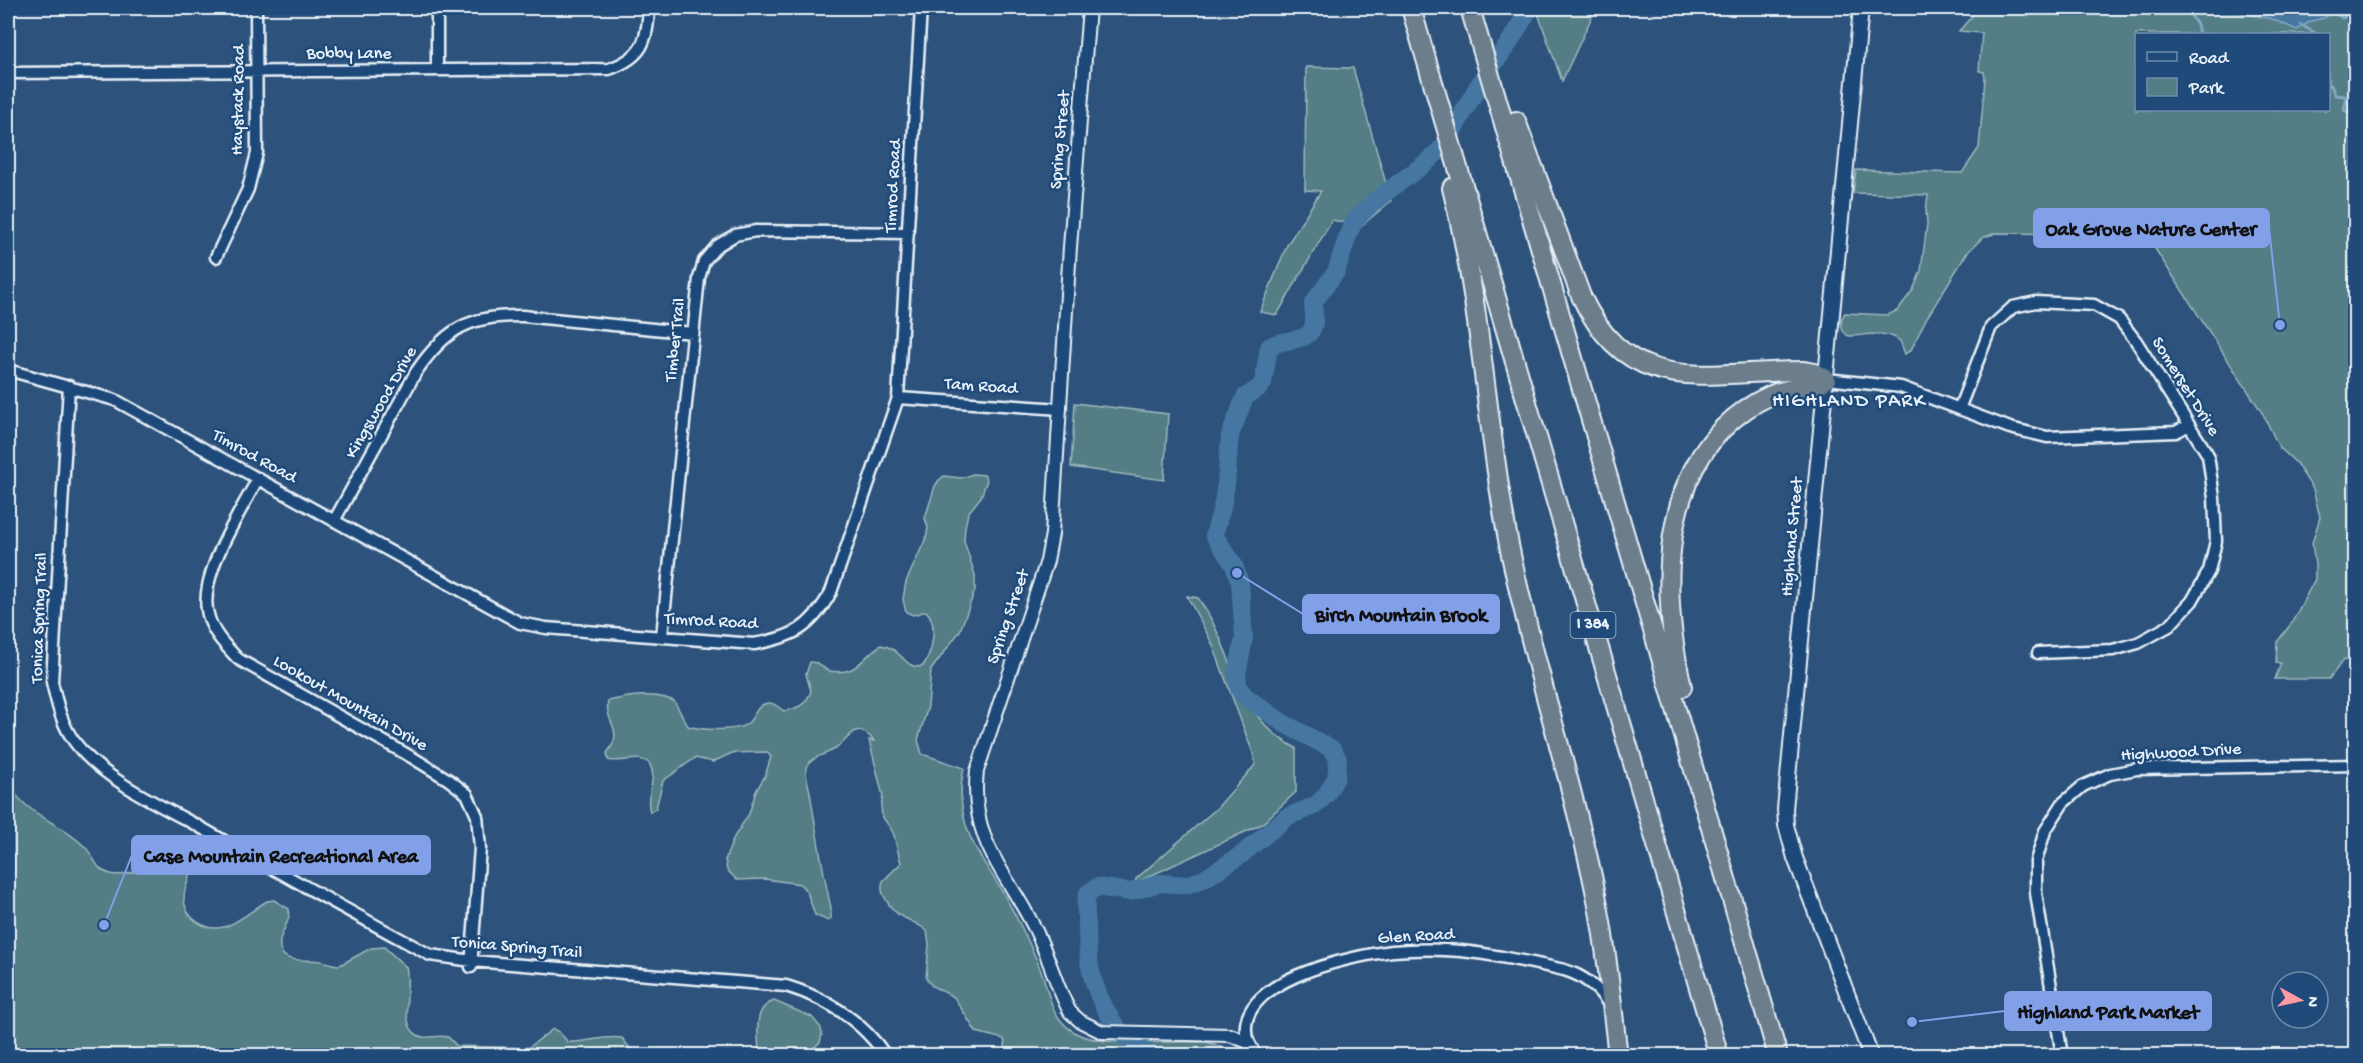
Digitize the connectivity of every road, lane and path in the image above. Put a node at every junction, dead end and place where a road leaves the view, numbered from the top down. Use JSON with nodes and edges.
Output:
{"nodes":[{"id":1,"x":256,"y":8,"type":"edge"},
{"id":2,"x":437,"y":8,"type":"edge"},
{"id":3,"x":649,"y":8,"type":"edge"},
{"id":4,"x":921,"y":8,"type":"edge"},
{"id":5,"x":1089,"y":8,"type":"edge"},
{"id":6,"x":1411,"y":8,"type":"edge"},
{"id":7,"x":1861,"y":8,"type":"edge"},
{"id":8,"x":1471,"y":11,"type":"edge"},
{"id":9,"x":436,"y":70,"type":"junction"},
{"id":10,"x":257,"y":71,"type":"junction"},
{"id":11,"x":8,"y":73,"type":"edge"},
{"id":12,"x":1511,"y":126,"type":"junction"},
{"id":13,"x":1461,"y":201,"type":"junction"},
{"id":14,"x":908,"y":232,"type":"junction"},
{"id":15,"x":216,"y":257,"type":"dead end"},
{"id":16,"x":693,"y":333,"type":"junction"},
{"id":17,"x":8,"y":370,"type":"edge"},
{"id":18,"x":1826,"y":380,"type":"junction"},
{"id":19,"x":69,"y":386,"type":"junction"},
{"id":20,"x":898,"y":398,"type":"junction"},
{"id":21,"x":1061,"y":409,"type":"junction"},
{"id":22,"x":1959,"y":409,"type":"junction"},
{"id":23,"x":2189,"y":425,"type":"junction"},
{"id":24,"x":258,"y":478,"type":"junction"},
{"id":25,"x":334,"y":520,"type":"junction"},
{"id":26,"x":662,"y":636,"type":"junction"},
{"id":27,"x":2038,"y":653,"type":"dead end"},
{"id":28,"x":2355,"y":765,"type":"edge"},
{"id":29,"x":1695,"y":772,"type":"junction"},
{"id":30,"x":472,"y":964,"type":"junction"},
{"id":31,"x":1613,"y":1012,"type":"junction"},
{"id":32,"x":1248,"y":1042,"type":"junction"},
{"id":33,"x":886,"y":1056,"type":"edge"},
{"id":34,"x":1255,"y":1056,"type":"edge"},
{"id":35,"x":1618,"y":1056,"type":"edge"},
{"id":36,"x":1719,"y":1056,"type":"edge"},
{"id":37,"x":1778,"y":1056,"type":"edge"},
{"id":38,"x":1871,"y":1056,"type":"edge"},
{"id":39,"x":2062,"y":1056,"type":"edge"}],
"edges":[{"from":1,"to":10,"type":"street","name":"Haystack Road"},
{"from":2,"to":9,"type":"street"},
{"from":3,"to":9,"type":"street","name":"Bobby Lane"},
{"from":4,"to":14,"type":"street","name":"Timrod Road"},
{"from":5,"to":21,"type":"street","name":"Spring Street"},
{"from":6,"to":13,"type":"highway"},
{"from":7,"to":18,"type":"main road","name":"Highland Street"},
{"from":8,"to":12,"type":"highway"},
{"from":9,"to":10,"type":"street","name":"Bobby Lane"},
{"from":10,"to":11,"type":"street","name":"Bobby Lane"},
{"from":10,"to":15,"type":"street","name":"Haystack Road"},
{"from":12,"to":18,"type":"highway"},
{"from":12,"to":29,"type":"highway"},
{"from":13,"to":31,"type":"highway"},
{"from":13,"to":36,"type":"highway","number":"I 384"},
{"from":14,"to":16,"type":"street","name":"Timber Trail"},
{"from":14,"to":20,"type":"street","name":"Timrod Road"},
{"from":16,"to":25,"type":"street","name":"Kingswood Drive"},
{"from":16,"to":26,"type":"street","name":"Timber Trail"},
{"from":17,"to":19,"type":"street","name":"Timrod Road"},
{"from":18,"to":22,"type":"street"},
{"from":18,"to":29,"type":"highway"},
{"from":18,"to":38,"type":"main road","name":"Highland Street"},
{"from":19,"to":24,"type":"street","name":"Timrod Road"},
{"from":19,"to":30,"type":"street","name":"Tonica Spring Trail"},
{"from":20,"to":21,"type":"street","name":"Tam Road"},
{"from":20,"to":26,"type":"street","name":"Timrod Road"},
{"from":21,"to":32,"type":"street","name":"Spring Street"},
{"from":22,"to":23,"type":"street"},
{"from":22,"to":23,"type":"street","name":"Somerset Drive"},
{"from":23,"to":27,"type":"street","name":"Somerset Drive"},
{"from":24,"to":25,"type":"street","name":"Timrod Road"},
{"from":24,"to":30,"type":"street","name":"Lookout Mountain Drive"},
{"from":25,"to":26,"type":"street","name":"Timrod Road"},
{"from":28,"to":39,"type":"street","name":"Highwood Drive"},
{"from":29,"to":37,"type":"highway"},
{"from":30,"to":33,"type":"street","name":"Tonica Spring Trail"},
{"from":31,"to":32,"type":"street","name":"Glen Road"},
{"from":31,"to":35,"type":"highway"},
{"from":32,"to":34,"type":"street"}]}
